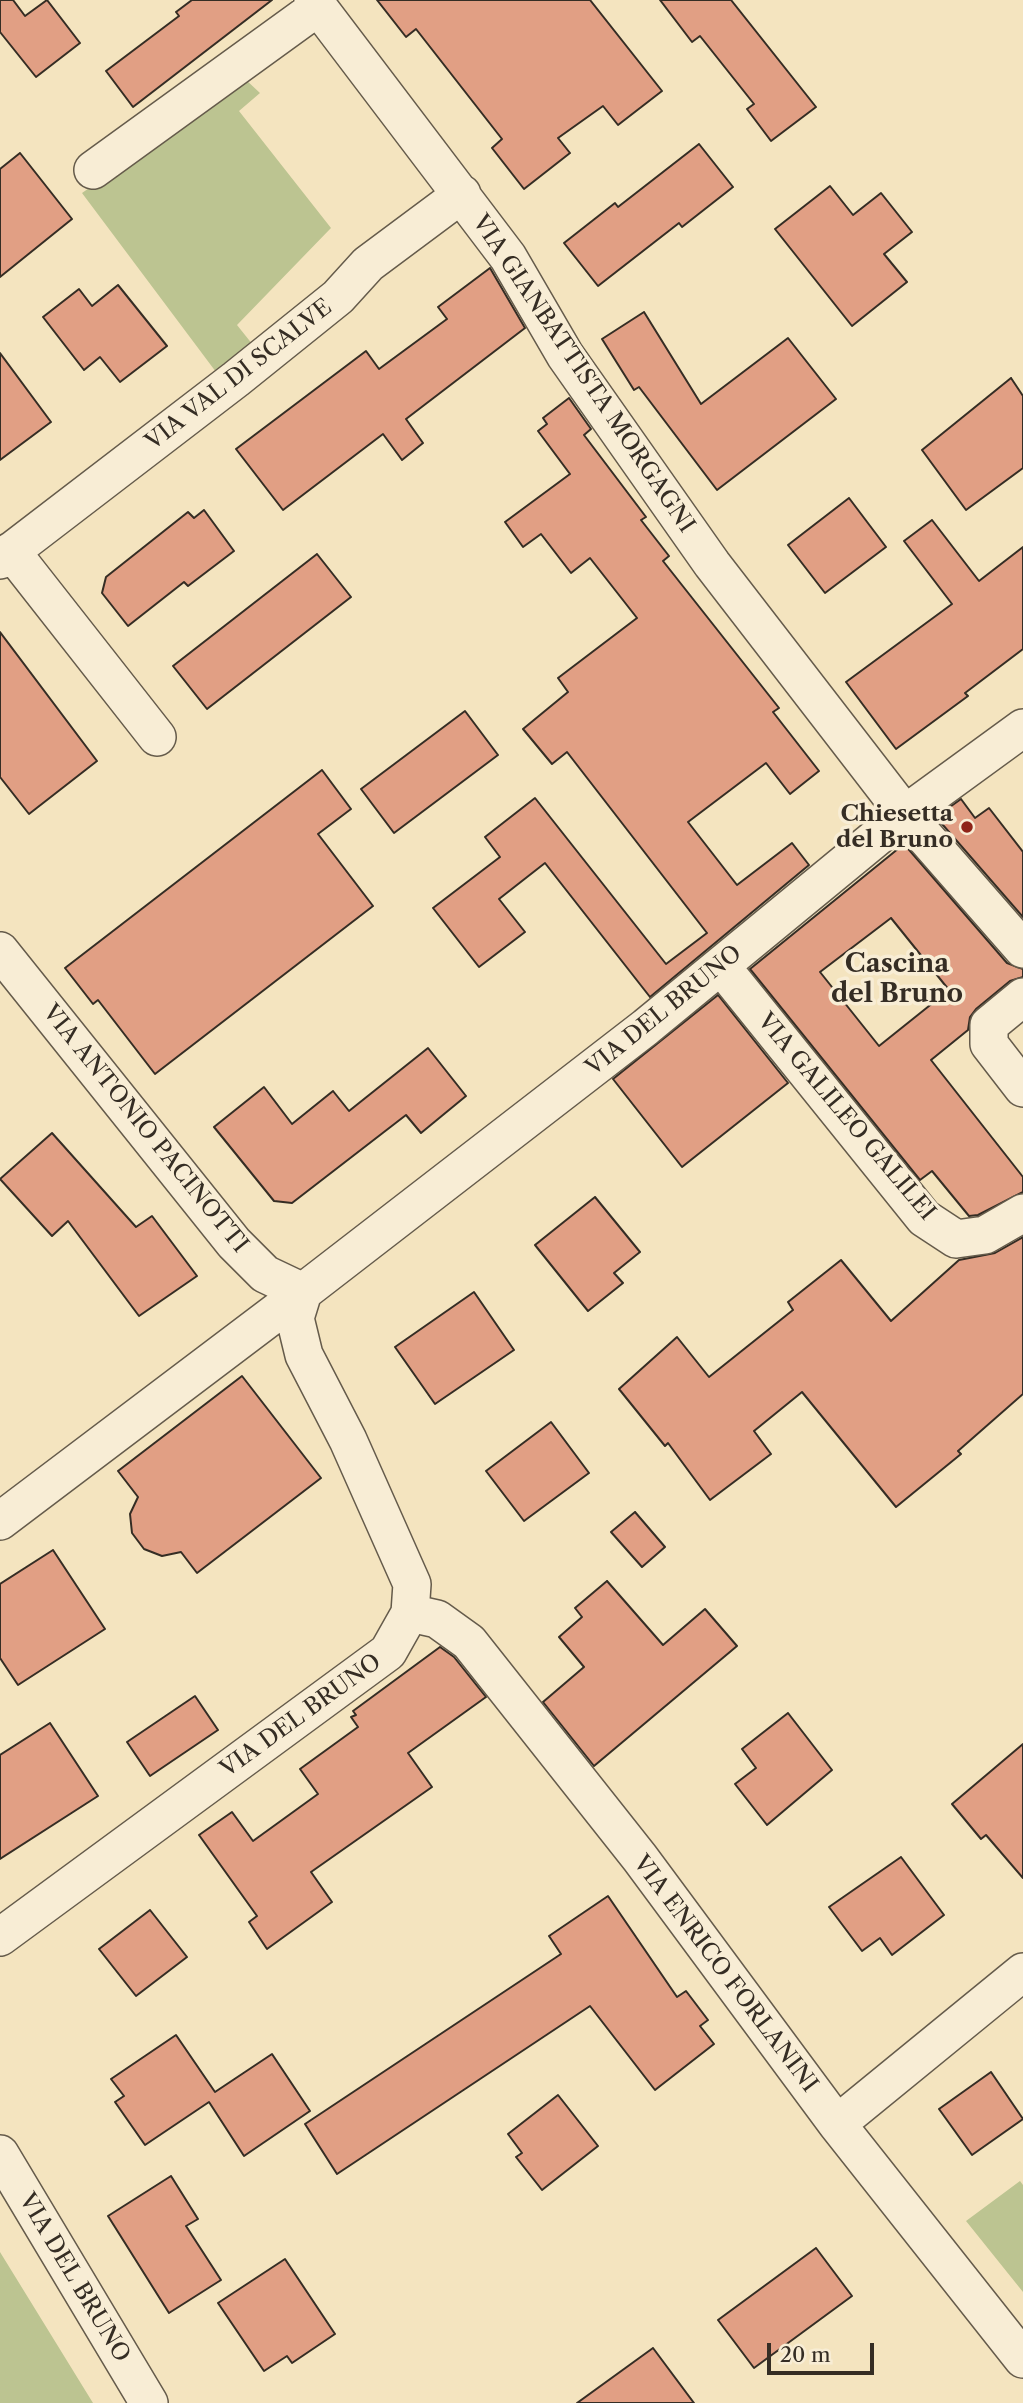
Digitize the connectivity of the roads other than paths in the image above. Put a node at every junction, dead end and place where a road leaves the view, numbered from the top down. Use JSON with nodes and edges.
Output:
{"nodes":[{"id":1,"x":316,"y":4,"type":"edge"},
{"id":2,"x":93,"y":170,"type":"dead end"},
{"id":3,"x":462,"y":194,"type":"junction"},
{"id":4,"x":6,"y":555,"type":"edge"},
{"id":5,"x":1023,"y":728,"type":"edge"},
{"id":6,"x":157,"y":737,"type":"dead end"},
{"id":7,"x":905,"y":814,"type":"junction"},
{"id":8,"x":1023,"y":949,"type":"edge"},
{"id":9,"x":0,"y":950,"type":"edge"},
{"id":10,"x":721,"y":966,"type":"junction"},
{"id":11,"x":1023,"y":997,"type":"edge"},
{"id":12,"x":1023,"y":1088,"type":"edge"},
{"id":13,"x":1023,"y":1213,"type":"edge"},
{"id":14,"x":303,"y":1292,"type":"junction"},
{"id":15,"x":0,"y":1521,"type":"edge"},
{"id":16,"x":410,"y":1613,"type":"junction"},
{"id":17,"x":0,"y":1937,"type":"edge"},
{"id":18,"x":1023,"y":1972,"type":"edge"},
{"id":19,"x":837,"y":2124,"type":"junction"},
{"id":20,"x":0,"y":2154,"type":"edge"},
{"id":21,"x":1023,"y":2359,"type":"edge"},
{"id":22,"x":149,"y":2403,"type":"edge"}],
"edges":[{"from":1,"to":2,"type":"street"},
{"from":1,"to":3,"type":"street","name":"VIA GIANBATTISTA MORGAGNI"},
{"from":3,"to":4,"type":"street","name":"VIA VAL DI SCALVE"},
{"from":3,"to":7,"type":"street","name":"VIA GIANBATTISTA MORGAGNI"},
{"from":4,"to":6,"type":"street","name":"VIA VAL DI SCALVE"},
{"from":5,"to":7,"type":"street","name":"VIA DEL BRUNO"},
{"from":7,"to":8,"type":"street","name":"VIA GIANBATTISTA MORGAGNI"},
{"from":7,"to":10,"type":"street","name":"VIA DEL BRUNO"},
{"from":9,"to":14,"type":"street","name":"VIA ANTONIO PACINOTTI"},
{"from":10,"to":13,"type":"street","name":"VIA GALILEO GALILEI"},
{"from":10,"to":14,"type":"street","name":"VIA DEL BRUNO"},
{"from":11,"to":12,"type":"street"},
{"from":14,"to":15,"type":"street","name":"VIA DEL BRUNO"},
{"from":14,"to":16,"type":"street"},
{"from":16,"to":17,"type":"street","name":"VIA DEL BRUNO"},
{"from":16,"to":19,"type":"street","name":"VIA ENRICO FORLANINI"},
{"from":18,"to":19,"type":"street"},
{"from":19,"to":21,"type":"street","name":"VIA ENRICO FORLANINI"},
{"from":20,"to":22,"type":"street","name":"VIA DEL BRUNO"}]}
